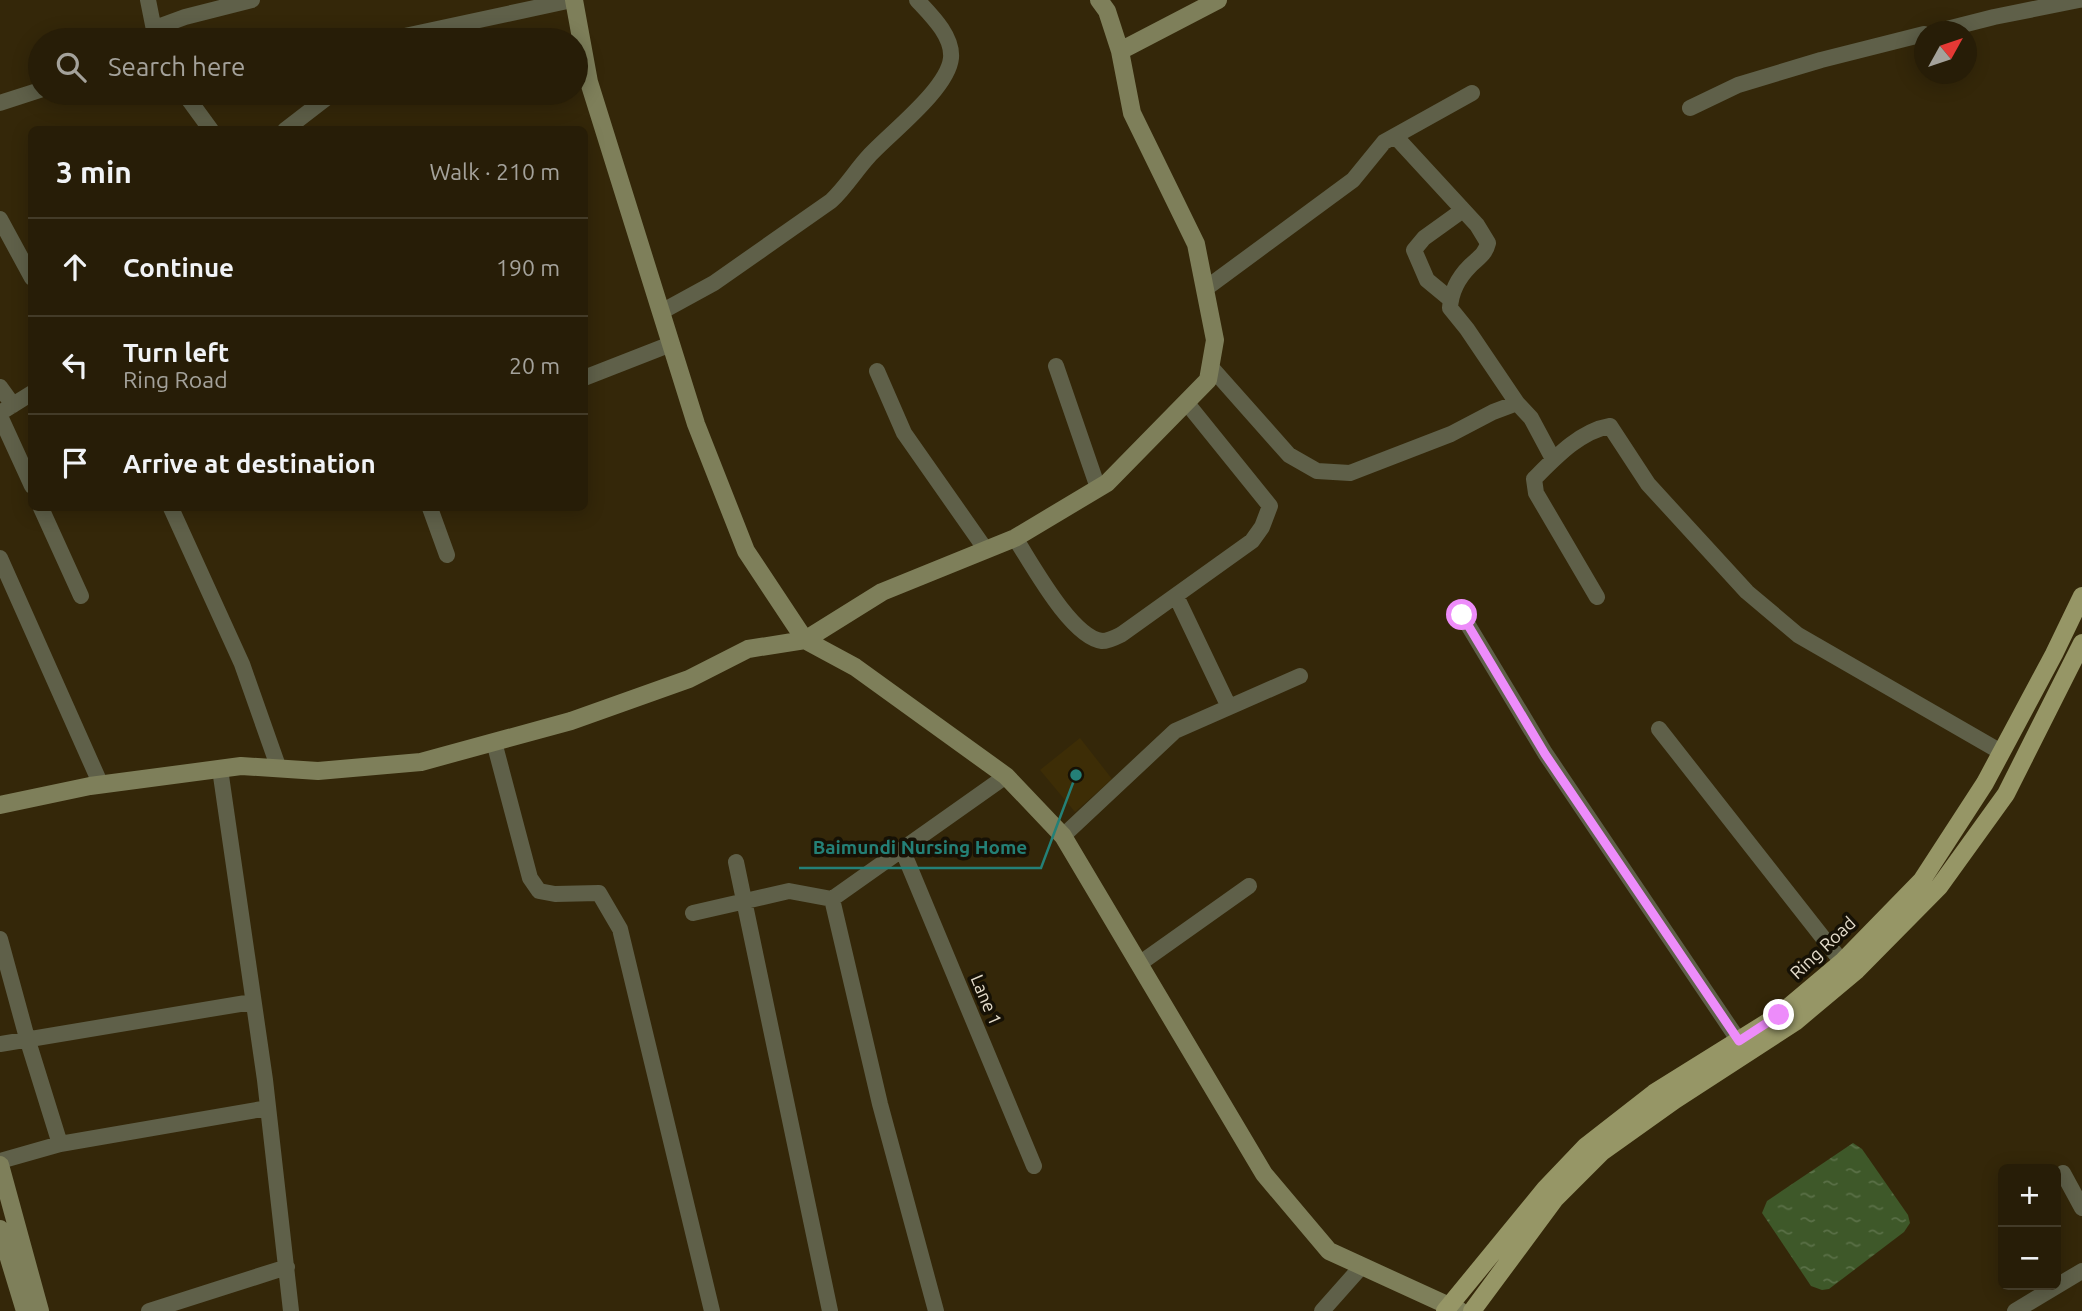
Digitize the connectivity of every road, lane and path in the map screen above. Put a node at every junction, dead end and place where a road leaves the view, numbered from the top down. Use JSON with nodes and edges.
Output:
{"nodes":[{"id":1,"x":148,"y":0,"type":"edge"},
{"id":2,"x":252,"y":0,"type":"edge"},
{"id":3,"x":573,"y":0,"type":"edge"},
{"id":4,"x":917,"y":0,"type":"edge"},
{"id":5,"x":1099,"y":0,"type":"edge"},
{"id":6,"x":1218,"y":0,"type":"edge"},
{"id":7,"x":2079,"y":0,"type":"edge"},
{"id":8,"x":1977,"y":21,"type":"edge"},
{"id":9,"x":154,"y":28,"type":"edge"},
{"id":10,"x":166,"y":28,"type":"edge"},
{"id":11,"x":442,"y":28,"type":"edge"},
{"id":12,"x":578,"y":28,"type":"edge"},
{"id":13,"x":1914,"y":37,"type":"edge"},
{"id":14,"x":1120,"y":51,"type":"junction"},
{"id":15,"x":588,"y":77,"type":"edge"},
{"id":16,"x":1472,"y":93,"type":"dead end"},
{"id":17,"x":28,"y":94,"type":"edge"},
{"id":18,"x":0,"y":103,"type":"edge"},
{"id":19,"x":193,"y":105,"type":"edge"},
{"id":20,"x":317,"y":105,"type":"edge"},
{"id":21,"x":1690,"y":108,"type":"dead end"},
{"id":22,"x":208,"y":126,"type":"edge"},
{"id":23,"x":290,"y":126,"type":"edge"},
{"id":24,"x":1395,"y":136,"type":"junction"},
{"id":25,"x":1463,"y":210,"type":"junction"},
{"id":26,"x":0,"y":219,"type":"edge"},
{"id":27,"x":28,"y":271,"type":"edge"},
{"id":28,"x":1205,"y":289,"type":"junction"},
{"id":29,"x":1450,"y":299,"type":"junction"},
{"id":30,"x":661,"y":312,"type":"junction"},
{"id":31,"x":671,"y":344,"type":"junction"},
{"id":32,"x":1056,"y":366,"type":"dead end"},
{"id":33,"x":1210,"y":366,"type":"junction"},
{"id":34,"x":877,"y":371,"type":"dead end"},
{"id":35,"x":588,"y":376,"type":"edge"},
{"id":36,"x":0,"y":387,"type":"edge"},
{"id":37,"x":28,"y":396,"type":"edge"},
{"id":38,"x":1186,"y":402,"type":"junction"},
{"id":39,"x":1517,"y":403,"type":"junction"},
{"id":40,"x":4,"y":411,"type":"edge"},
{"id":41,"x":1553,"y":459,"type":"junction"},
{"id":42,"x":28,"y":475,"type":"edge"},
{"id":43,"x":1098,"y":488,"type":"junction"},
{"id":44,"x":42,"y":511,"type":"edge"},
{"id":45,"x":172,"y":511,"type":"edge"},
{"id":46,"x":431,"y":511,"type":"edge"},
{"id":47,"x":1015,"y":538,"type":"junction"},
{"id":48,"x":986,"y":550,"type":"junction"},
{"id":49,"x":447,"y":555,"type":"dead end"},
{"id":50,"x":0,"y":558,"type":"edge"},
{"id":51,"x":81,"y":596,"type":"dead end"},
{"id":52,"x":1176,"y":596,"type":"junction"},
{"id":53,"x":2082,"y":596,"type":"edge"},
{"id":54,"x":1597,"y":597,"type":"dead end"},
{"id":55,"x":1462,"y":615,"type":"dead end"},
{"id":56,"x":805,"y":640,"type":"junction"},
{"id":57,"x":2082,"y":643,"type":"edge"},
{"id":58,"x":1300,"y":677,"type":"dead end"},
{"id":59,"x":1229,"y":707,"type":"junction"},
{"id":60,"x":1659,"y":729,"type":"dead end"},
{"id":61,"x":494,"y":742,"type":"junction"},
{"id":62,"x":2001,"y":752,"type":"junction"},
{"id":63,"x":220,"y":769,"type":"junction"},
{"id":64,"x":279,"y":769,"type":"junction"},
{"id":65,"x":1006,"y":776,"type":"junction"},
{"id":66,"x":101,"y":785,"type":"junction"},
{"id":67,"x":0,"y":805,"type":"edge"},
{"id":68,"x":1063,"y":836,"type":"junction"},
{"id":69,"x":902,"y":849,"type":"junction"},
{"id":70,"x":736,"y":862,"type":"dead end"},
{"id":71,"x":1249,"y":886,"type":"dead end"},
{"id":72,"x":832,"y":899,"type":"junction"},
{"id":73,"x":746,"y":901,"type":"junction"},
{"id":74,"x":693,"y":913,"type":"dead end"},
{"id":75,"x":0,"y":939,"type":"edge"},
{"id":76,"x":1842,"y":962,"type":"junction"},
{"id":77,"x":1139,"y":964,"type":"junction"},
{"id":78,"x":252,"y":1002,"type":"junction"},
{"id":79,"x":27,"y":1038,"type":"junction"},
{"id":80,"x":1739,"y":1041,"type":"junction"},
{"id":81,"x":0,"y":1044,"type":"edge"},
{"id":82,"x":268,"y":1108,"type":"junction"},
{"id":83,"x":60,"y":1144,"type":"junction"},
{"id":84,"x":0,"y":1163,"type":"edge"},
{"id":85,"x":1034,"y":1166,"type":"dead end"},
{"id":86,"x":2063,"y":1173,"type":"dead end"},
{"id":87,"x":2082,"y":1208,"type":"edge"},
{"id":88,"x":0,"y":1229,"type":"edge"},
{"id":89,"x":1362,"y":1266,"type":"junction"},
{"id":90,"x":287,"y":1268,"type":"junction"},
{"id":91,"x":2082,"y":1271,"type":"edge"},
{"id":92,"x":1451,"y":1309,"type":"edge"},
{"id":93,"x":25,"y":1311,"type":"edge"},
{"id":94,"x":40,"y":1311,"type":"edge"},
{"id":95,"x":149,"y":1311,"type":"edge"},
{"id":96,"x":291,"y":1311,"type":"edge"},
{"id":97,"x":712,"y":1311,"type":"edge"},
{"id":98,"x":830,"y":1311,"type":"edge"},
{"id":99,"x":936,"y":1311,"type":"edge"},
{"id":100,"x":1322,"y":1311,"type":"edge"},
{"id":101,"x":1472,"y":1311,"type":"edge"},
{"id":102,"x":2015,"y":1311,"type":"edge"}],
"edges":[{"from":1,"to":9,"type":"street"},
{"from":2,"to":10,"type":"street"},
{"from":3,"to":11,"type":"street"},
{"from":3,"to":12,"type":"main road"},
{"from":4,"to":30,"type":"street"},
{"from":5,"to":14,"type":"main road"},
{"from":6,"to":14,"type":"main road"},
{"from":7,"to":8,"type":"street"},
{"from":13,"to":21,"type":"street"},
{"from":14,"to":28,"type":"main road"},
{"from":15,"to":30,"type":"main road"},
{"from":16,"to":24,"type":"street"},
{"from":17,"to":18,"type":"street"},
{"from":19,"to":22,"type":"street"},
{"from":20,"to":23,"type":"street"},
{"from":24,"to":25,"type":"street"},
{"from":24,"to":28,"type":"street"},
{"from":25,"to":29,"type":"street"},
{"from":25,"to":29,"type":"street"},
{"from":26,"to":27,"type":"street"},
{"from":28,"to":33,"type":"main road"},
{"from":29,"to":39,"type":"street"},
{"from":30,"to":31,"type":"main road"},
{"from":31,"to":35,"type":"street"},
{"from":31,"to":56,"type":"main road"},
{"from":32,"to":43,"type":"street"},
{"from":33,"to":38,"type":"main road"},
{"from":33,"to":39,"type":"street"},
{"from":34,"to":48,"type":"street"},
{"from":36,"to":40,"type":"street"},
{"from":37,"to":40,"type":"street"},
{"from":38,"to":43,"type":"main road"},
{"from":38,"to":52,"type":"street"},
{"from":39,"to":41,"type":"street"},
{"from":40,"to":42,"type":"street"},
{"from":41,"to":54,"type":"street"},
{"from":41,"to":62,"type":"street"},
{"from":43,"to":47,"type":"main road"},
{"from":44,"to":51,"type":"street"},
{"from":45,"to":64,"type":"street"},
{"from":46,"to":49,"type":"street"},
{"from":47,"to":48,"type":"main road"},
{"from":47,"to":52,"type":"street"},
{"from":48,"to":56,"type":"main road"},
{"from":50,"to":66,"type":"street"},
{"from":52,"to":59,"type":"street"},
{"from":53,"to":62,"type":"main road","name":"Ring Road"},
{"from":55,"to":80,"type":"street"},
{"from":56,"to":61,"type":"main road"},
{"from":56,"to":65,"type":"main road"},
{"from":57,"to":101,"type":"main road","name":"Ring Road"},
{"from":58,"to":59,"type":"street"},
{"from":59,"to":68,"type":"street"},
{"from":60,"to":76,"type":"street"},
{"from":61,"to":64,"type":"main road"},
{"from":61,"to":97,"type":"street"},
{"from":62,"to":76,"type":"main road","name":"Ring Road"},
{"from":63,"to":64,"type":"main road"},
{"from":63,"to":66,"type":"main road"},
{"from":63,"to":78,"type":"street"},
{"from":65,"to":68,"type":"main road"},
{"from":65,"to":69,"type":"street"},
{"from":66,"to":67,"type":"main road"},
{"from":68,"to":77,"type":"main road"},
{"from":69,"to":72,"type":"street"},
{"from":69,"to":85,"type":"street","name":"Lane 1"},
{"from":70,"to":73,"type":"street"},
{"from":71,"to":77,"type":"street"},
{"from":72,"to":73,"type":"street"},
{"from":72,"to":99,"type":"street"},
{"from":73,"to":74,"type":"street"},
{"from":73,"to":98,"type":"street"},
{"from":75,"to":79,"type":"street"},
{"from":76,"to":80,"type":"main road","name":"Ring Road"},
{"from":77,"to":89,"type":"main road"},
{"from":78,"to":79,"type":"street"},
{"from":78,"to":82,"type":"street"},
{"from":79,"to":81,"type":"street"},
{"from":79,"to":83,"type":"street"},
{"from":80,"to":92,"type":"main road","name":"Ring Road"},
{"from":82,"to":83,"type":"street"},
{"from":82,"to":90,"type":"street"},
{"from":83,"to":84,"type":"street"},
{"from":84,"to":94,"type":"main road"},
{"from":86,"to":87,"type":"street"},
{"from":88,"to":93,"type":"main road"},
{"from":89,"to":92,"type":"main road"},
{"from":89,"to":100,"type":"street"},
{"from":90,"to":95,"type":"street"},
{"from":90,"to":96,"type":"street"},
{"from":91,"to":102,"type":"street"}]}
